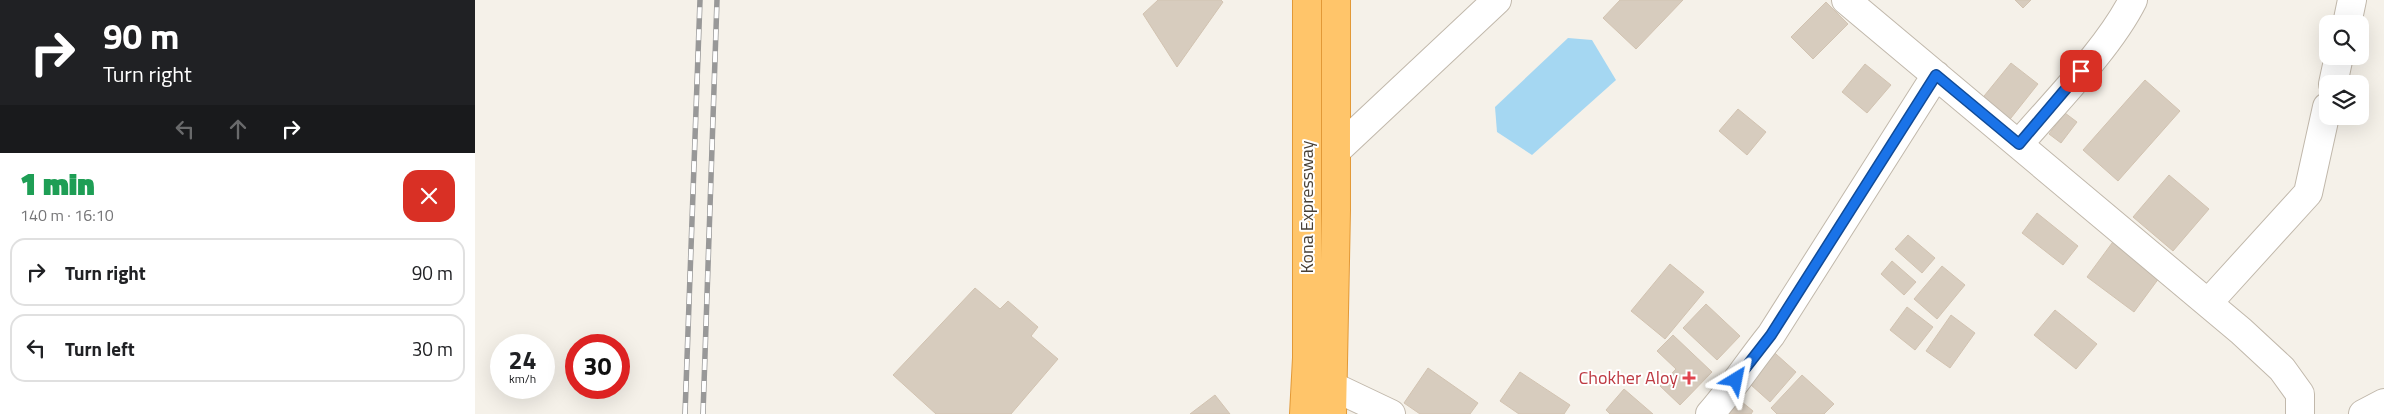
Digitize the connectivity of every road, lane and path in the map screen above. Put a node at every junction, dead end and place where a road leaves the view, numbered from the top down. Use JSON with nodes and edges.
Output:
{"nodes":[{"id":1,"x":1307,"y":0,"type":"edge"},
{"id":2,"x":1336,"y":0,"type":"edge"},
{"id":3,"x":1497,"y":0,"type":"edge"},
{"id":4,"x":1846,"y":0,"type":"edge"},
{"id":5,"x":2133,"y":0,"type":"edge"},
{"id":6,"x":2352,"y":0,"type":"edge"},
{"id":7,"x":2349,"y":15,"type":"edge"},
{"id":8,"x":1936,"y":75,"type":"junction"},
{"id":9,"x":2323,"y":125,"type":"edge"},
{"id":10,"x":2019,"y":144,"type":"junction"},
{"id":11,"x":1336,"y":151,"type":"junction"},
{"id":12,"x":2208,"y":303,"type":"junction"},
{"id":13,"x":1332,"y":386,"type":"junction"},
{"id":14,"x":2384,"y":403,"type":"edge"},
{"id":15,"x":1304,"y":414,"type":"edge"},
{"id":16,"x":1332,"y":414,"type":"edge"},
{"id":17,"x":1391,"y":414,"type":"edge"},
{"id":18,"x":1710,"y":414,"type":"edge"},
{"id":19,"x":2300,"y":414,"type":"edge"},
{"id":20,"x":2363,"y":414,"type":"edge"}],
"edges":[{"from":1,"to":15,"type":"highway","name":"Kona Expressway"},
{"from":2,"to":11,"type":"highway","name":"Kona Expressway"},
{"from":3,"to":11,"type":"street"},
{"from":4,"to":8,"type":"street"},
{"from":5,"to":10,"type":"street"},
{"from":6,"to":7,"type":"street"},
{"from":8,"to":10,"type":"street"},
{"from":8,"to":18,"type":"street"},
{"from":9,"to":12,"type":"street"},
{"from":10,"to":12,"type":"street"},
{"from":11,"to":13,"type":"highway","name":"Kona Expressway"},
{"from":12,"to":19,"type":"street"},
{"from":13,"to":16,"type":"highway","name":"Kona Expressway"},
{"from":13,"to":17,"type":"street"},
{"from":14,"to":20,"type":"street"}]}
